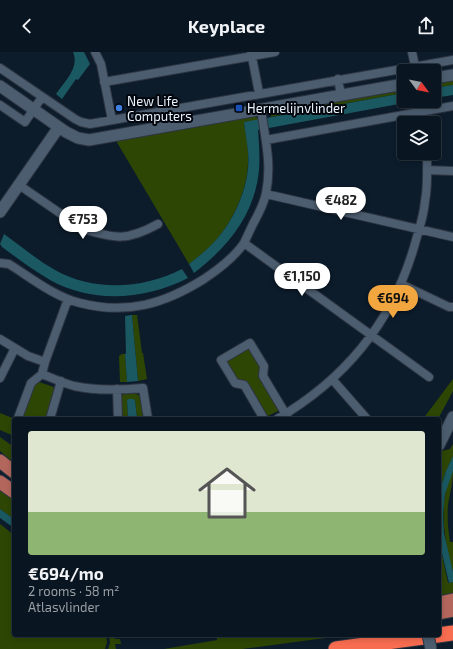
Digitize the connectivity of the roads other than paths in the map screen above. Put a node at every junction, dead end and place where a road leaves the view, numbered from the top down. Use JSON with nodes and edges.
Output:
{"nodes":[{"id":1,"x":95,"y":52,"type":"edge"},
{"id":2,"x":275,"y":52,"type":"edge"},
{"id":3,"x":412,"y":52,"type":"edge"},
{"id":4,"x":251,"y":54,"type":"edge"},
{"id":5,"x":453,"y":60,"type":"edge"},
{"id":6,"x":415,"y":64,"type":"edge"},
{"id":7,"x":428,"y":64,"type":"edge"},
{"id":8,"x":0,"y":68,"type":"edge"},
{"id":9,"x":397,"y":69,"type":"edge"},
{"id":10,"x":453,"y":75,"type":"edge"},
{"id":11,"x":441,"y":77,"type":"edge"},
{"id":12,"x":338,"y":79,"type":"junction"},
{"id":13,"x":104,"y":82,"type":"junction"},
{"id":14,"x":397,"y":85,"type":"edge"},
{"id":15,"x":0,"y":86,"type":"edge"},
{"id":16,"x":259,"y":93,"type":"junction"},
{"id":17,"x":340,"y":95,"type":"junction"},
{"id":18,"x":42,"y":97,"type":"junction"},
{"id":19,"x":0,"y":105,"type":"edge"},
{"id":20,"x":453,"y":106,"type":"edge"},
{"id":21,"x":422,"y":108,"type":"edge"},
{"id":22,"x":33,"y":109,"type":"junction"},
{"id":23,"x":261,"y":109,"type":"junction"},
{"id":24,"x":423,"y":111,"type":"junction"},
{"id":25,"x":424,"y":116,"type":"edge"},
{"id":26,"x":112,"y":120,"type":"junction"},
{"id":27,"x":60,"y":127,"type":"junction"},
{"id":28,"x":266,"y":140,"type":"junction"},
{"id":29,"x":427,"y":160,"type":"edge"},
{"id":30,"x":427,"y":170,"type":"junction"},
{"id":31,"x":453,"y":171,"type":"edge"},
{"id":32,"x":19,"y":185,"type":"junction"},
{"id":33,"x":266,"y":194,"type":"junction"},
{"id":34,"x":0,"y":212,"type":"edge"},
{"id":35,"x":158,"y":224,"type":"dead end"},
{"id":36,"x":419,"y":229,"type":"junction"},
{"id":37,"x":453,"y":237,"type":"edge"},
{"id":38,"x":244,"y":243,"type":"junction"},
{"id":39,"x":0,"y":263,"type":"edge"},
{"id":40,"x":401,"y":284,"type":"junction"},
{"id":41,"x":68,"y":299,"type":"junction"},
{"id":42,"x":453,"y":307,"type":"edge"},
{"id":43,"x":372,"y":336,"type":"junction"},
{"id":44,"x":0,"y":339,"type":"edge"},
{"id":45,"x":15,"y":348,"type":"junction"},
{"id":46,"x":45,"y":362,"type":"junction"},
{"id":47,"x":42,"y":374,"type":"junction"},
{"id":48,"x":428,"y":377,"type":"dead end"},
{"id":49,"x":0,"y":378,"type":"edge"},
{"id":50,"x":332,"y":379,"type":"junction"},
{"id":51,"x":61,"y":382,"type":"junction"},
{"id":52,"x":117,"y":390,"type":"junction"},
{"id":53,"x":18,"y":417,"type":"edge"},
{"id":54,"x":51,"y":417,"type":"edge"},
{"id":55,"x":118,"y":417,"type":"edge"},
{"id":56,"x":148,"y":417,"type":"edge"},
{"id":57,"x":263,"y":417,"type":"edge"},
{"id":58,"x":287,"y":417,"type":"edge"},
{"id":59,"x":365,"y":417,"type":"edge"},
{"id":60,"x":453,"y":417,"type":"edge"},
{"id":61,"x":441,"y":441,"type":"edge"},
{"id":62,"x":0,"y":461,"type":"edge"},
{"id":63,"x":12,"y":470,"type":"edge"},
{"id":64,"x":0,"y":482,"type":"edge"},
{"id":65,"x":12,"y":491,"type":"edge"},
{"id":66,"x":453,"y":600,"type":"edge"},
{"id":67,"x":441,"y":603,"type":"edge"},
{"id":68,"x":453,"y":610,"type":"edge"},
{"id":69,"x":441,"y":613,"type":"edge"},
{"id":70,"x":453,"y":633,"type":"edge"},
{"id":71,"x":441,"y":635,"type":"edge"},
{"id":72,"x":424,"y":637,"type":"edge"},
{"id":73,"x":428,"y":637,"type":"edge"},
{"id":74,"x":336,"y":649,"type":"edge"},
{"id":75,"x":430,"y":649,"type":"edge"}],
"edges":[{"from":1,"to":13,"type":"street"},
{"from":2,"to":4,"type":"street"},
{"from":3,"to":6,"type":"street"},
{"from":4,"to":13,"type":"street"},
{"from":4,"to":16,"type":"street"},
{"from":5,"to":7,"type":"street"},
{"from":8,"to":18,"type":"street"},
{"from":9,"to":12,"type":"street"},
{"from":10,"to":11,"type":"street"},
{"from":12,"to":16,"type":"street"},
{"from":12,"to":17,"type":"street"},
{"from":13,"to":26,"type":"street"},
{"from":14,"to":17,"type":"street"},
{"from":15,"to":22,"type":"street"},
{"from":16,"to":26,"type":"street"},
{"from":17,"to":23,"type":"street"},
{"from":18,"to":22,"type":"street"},
{"from":18,"to":26,"type":"street"},
{"from":19,"to":22,"type":"street"},
{"from":20,"to":24,"type":"street"},
{"from":21,"to":24,"type":"street"},
{"from":22,"to":27,"type":"street"},
{"from":23,"to":27,"type":"street"},
{"from":23,"to":28,"type":"street"},
{"from":24,"to":25,"type":"street"},
{"from":24,"to":28,"type":"street"},
{"from":27,"to":32,"type":"street"},
{"from":28,"to":33,"type":"street"},
{"from":29,"to":30,"type":"street"},
{"from":30,"to":31,"type":"street"},
{"from":30,"to":36,"type":"street"},
{"from":32,"to":34,"type":"street"},
{"from":32,"to":35,"type":"street"},
{"from":33,"to":36,"type":"street"},
{"from":33,"to":38,"type":"street"},
{"from":36,"to":37,"type":"street"},
{"from":36,"to":40,"type":"street"},
{"from":38,"to":41,"type":"street"},
{"from":38,"to":43,"type":"street"},
{"from":39,"to":41,"type":"street"},
{"from":40,"to":42,"type":"street"},
{"from":40,"to":43,"type":"street"},
{"from":41,"to":46,"type":"street"},
{"from":43,"to":48,"type":"street"},
{"from":43,"to":50,"type":"street"},
{"from":44,"to":45,"type":"street"},
{"from":45,"to":46,"type":"street"},
{"from":45,"to":49,"type":"street"},
{"from":46,"to":47,"type":"street"},
{"from":47,"to":51,"type":"street"},
{"from":47,"to":53,"type":"street"},
{"from":50,"to":58,"type":"street"},
{"from":50,"to":59,"type":"street"},
{"from":51,"to":52,"type":"street"},
{"from":51,"to":54,"type":"street"},
{"from":52,"to":55,"type":"street"},
{"from":52,"to":56,"type":"street"},
{"from":57,"to":58,"type":"street"},
{"from":60,"to":61,"type":"street"},
{"from":62,"to":63,"type":"main road"},
{"from":64,"to":65,"type":"main road"},
{"from":66,"to":67,"type":"main road"},
{"from":68,"to":69,"type":"main road"},
{"from":70,"to":71,"type":"highway"},
{"from":72,"to":74,"type":"highway"},
{"from":73,"to":75,"type":"street","bridge":true}]}
